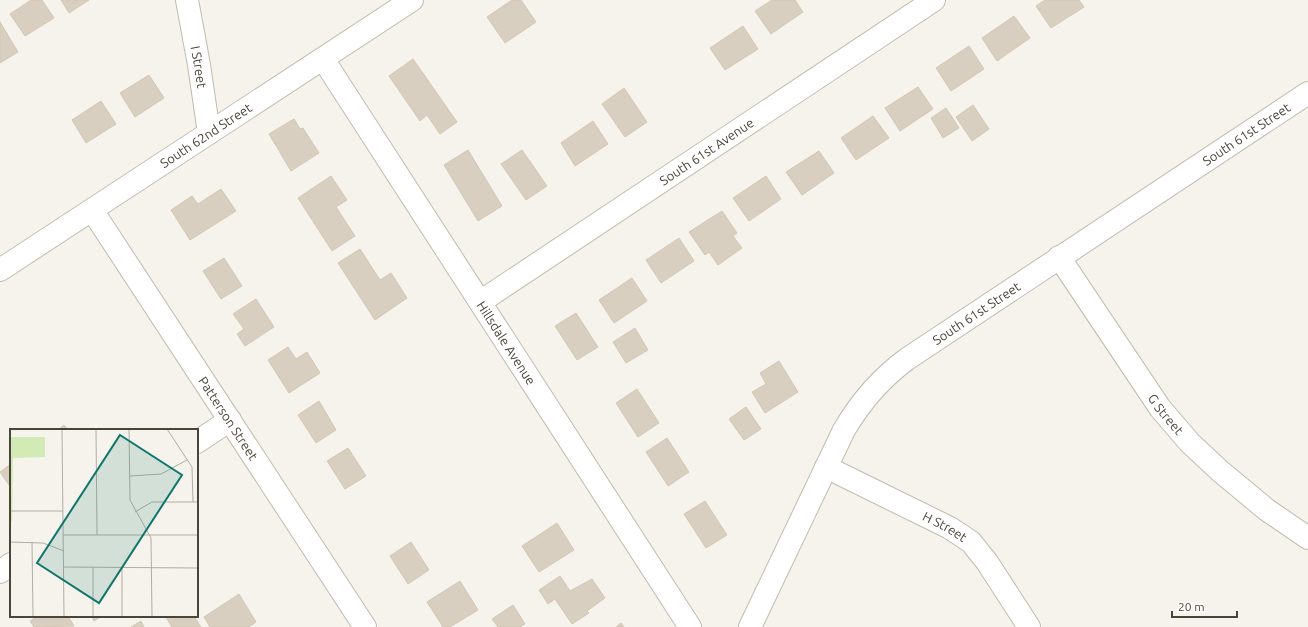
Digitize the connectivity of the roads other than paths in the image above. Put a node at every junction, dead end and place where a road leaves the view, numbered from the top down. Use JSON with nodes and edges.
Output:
{"nodes":[{"id":1,"x":187,"y":0,"type":"edge"},
{"id":2,"x":412,"y":0,"type":"edge"},
{"id":3,"x":934,"y":0,"type":"edge"},
{"id":4,"x":323,"y":59,"type":"junction"},
{"id":5,"x":1308,"y":93,"type":"edge"},
{"id":6,"x":209,"y":134,"type":"junction"},
{"id":7,"x":92,"y":210,"type":"junction"},
{"id":8,"x":1059,"y":258,"type":"junction"},
{"id":9,"x":0,"y":270,"type":"edge"},
{"id":10,"x":480,"y":302,"type":"junction"},
{"id":11,"x":230,"y":420,"type":"junction"},
{"id":12,"x":198,"y":441,"type":"edge"},
{"id":13,"x":826,"y":467,"type":"junction"},
{"id":14,"x":1308,"y":538,"type":"edge"},
{"id":15,"x":10,"y":565,"type":"edge"},
{"id":16,"x":0,"y":572,"type":"edge"},
{"id":17,"x":365,"y":627,"type":"edge"},
{"id":18,"x":690,"y":627,"type":"edge"},
{"id":19,"x":750,"y":627,"type":"edge"},
{"id":20,"x":1029,"y":627,"type":"edge"}],
"edges":[{"from":1,"to":6,"type":"street","name":"I Street"},
{"from":2,"to":4,"type":"street","name":"South 62nd Street"},
{"from":3,"to":10,"type":"street","name":"South 61st Avenue"},
{"from":4,"to":6,"type":"street","name":"South 62nd Street"},
{"from":4,"to":10,"type":"street","name":"Hillsdale Avenue"},
{"from":5,"to":8,"type":"street","name":"South 61st Street"},
{"from":6,"to":7,"type":"street","name":"South 62nd Street"},
{"from":7,"to":9,"type":"street","name":"South 62nd Street"},
{"from":7,"to":11,"type":"street","name":"Patterson Street"},
{"from":8,"to":13,"type":"street","name":"South 61st Street"},
{"from":8,"to":14,"type":"street","name":"G Street"},
{"from":10,"to":18,"type":"street","name":"Hillsdale Avenue"},
{"from":11,"to":12,"type":"street"},
{"from":11,"to":17,"type":"street","name":"Patterson Street"},
{"from":13,"to":19,"type":"street","name":"South 61st Street"},
{"from":13,"to":20,"type":"street","name":"H Street"},
{"from":15,"to":16,"type":"street"}]}
